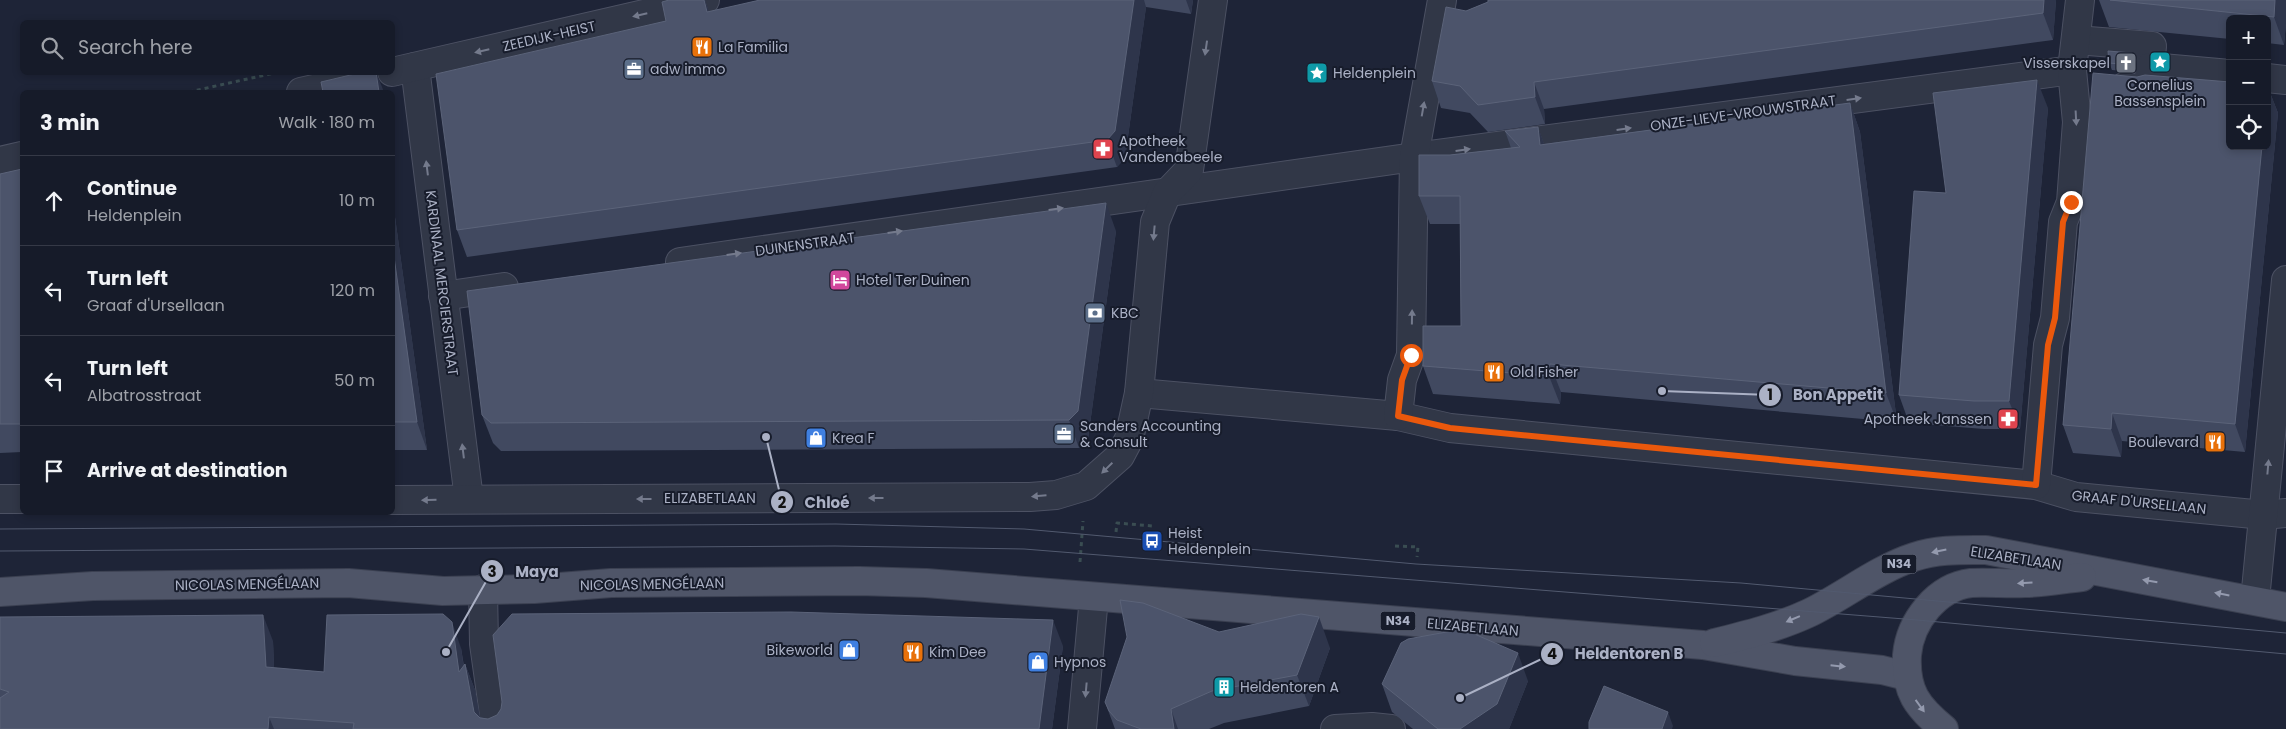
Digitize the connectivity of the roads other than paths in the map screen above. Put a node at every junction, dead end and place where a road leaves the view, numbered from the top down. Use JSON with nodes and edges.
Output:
{"nodes":[{"id":1,"x":705,"y":0,"type":"edge"},
{"id":2,"x":1212,"y":0,"type":"edge"},
{"id":3,"x":1442,"y":0,"type":"edge"},
{"id":4,"x":2080,"y":0,"type":"edge"},
{"id":5,"x":2076,"y":40,"type":"junction"},
{"id":6,"x":2150,"y":67,"type":"junction"},
{"id":7,"x":399,"y":70,"type":"edge"},
{"id":8,"x":2226,"y":74,"type":"edge"},
{"id":9,"x":377,"y":75,"type":"edge"},
{"id":10,"x":2072,"y":76,"type":"junction"},
{"id":11,"x":2271,"y":78,"type":"edge"},
{"id":12,"x":2286,"y":80,"type":"edge"},
{"id":13,"x":311,"y":90,"type":"edge"},
{"id":14,"x":20,"y":156,"type":"edge"},
{"id":15,"x":1414,"y":157,"type":"junction"},
{"id":16,"x":0,"y":161,"type":"edge"},
{"id":17,"x":1167,"y":193,"type":"junction"},
{"id":18,"x":658,"y":265,"type":"edge"},
{"id":19,"x":2286,"y":280,"type":"edge"},
{"id":20,"x":531,"y":283,"type":"edge"},
{"id":21,"x":443,"y":296,"type":"junction"},
{"id":22,"x":1139,"y":393,"type":"junction"},
{"id":23,"x":1398,"y":416,"type":"junction"},
{"id":24,"x":2036,"y":485,"type":"junction"},
{"id":25,"x":0,"y":499,"type":"edge"},
{"id":26,"x":20,"y":499,"type":"edge"},
{"id":27,"x":469,"y":499,"type":"junction"},
{"id":28,"x":395,"y":500,"type":"edge"},
{"id":29,"x":2275,"y":514,"type":"edge"},
{"id":30,"x":2108,"y":574,"type":"junction"},
{"id":31,"x":483,"y":590,"type":"junction"},
{"id":32,"x":0,"y":592,"type":"edge"},
{"id":33,"x":1085,"y":596,"type":"junction"},
{"id":34,"x":2255,"y":600,"type":"junction"},
{"id":35,"x":2286,"y":607,"type":"edge"},
{"id":36,"x":1703,"y":645,"type":"junction"},
{"id":37,"x":1906,"y":676,"type":"junction"},
{"id":38,"x":496,"y":729,"type":"edge"},
{"id":39,"x":1082,"y":729,"type":"edge"},
{"id":40,"x":1335,"y":729,"type":"edge"},
{"id":41,"x":1391,"y":729,"type":"edge"},
{"id":42,"x":1944,"y":729,"type":"edge"}],
"edges":[{"from":1,"to":7,"type":"street","name":"ZEEDIJK-HEIST","one_way":true},
{"from":2,"to":17,"type":"street","one_way":true},
{"from":15,"to":3,"type":"street","one_way":true},
{"from":4,"to":5,"type":"street"},
{"from":5,"to":6,"type":"street"},
{"from":5,"to":10,"type":"street"},
{"from":6,"to":8,"type":"street"},
{"from":6,"to":10,"type":"street"},
{"from":21,"to":7,"type":"street","name":"KARDINAAL MERCIERSTRAAT","one_way":true},
{"from":9,"to":13,"type":"street","name":"ZEEDIJK-HEIST"},
{"from":15,"to":10,"type":"street","name":"ONZE-LIEVE-VROUWSTRAAT","one_way":true},
{"from":10,"to":24,"type":"street","one_way":true},
{"from":11,"to":12,"type":"street"},
{"from":14,"to":16,"type":"street"},
{"from":15,"to":17,"type":"street"},
{"from":23,"to":15,"type":"street","one_way":true},
{"from":18,"to":17,"type":"street","name":"DUINENSTRAAT","one_way":true},
{"from":17,"to":22,"type":"street","one_way":true},
{"from":29,"to":19,"type":"street","one_way":true},
{"from":20,"to":21,"type":"street"},
{"from":27,"to":21,"type":"street","name":"KARDINAAL MERCIERSTRAAT","one_way":true},
{"from":22,"to":23,"type":"street"},
{"from":22,"to":27,"type":"street","name":"ELIZABETLAAN","one_way":true},
{"from":23,"to":24,"type":"street","name":"GRAAF D'URSELLAAN"},
{"from":24,"to":29,"type":"street","name":"GRAAF D'URSELLAAN"},
{"from":25,"to":26,"type":"street"},
{"from":27,"to":28,"type":"street","name":"ELIZABETLAAN","one_way":true},
{"from":29,"to":34,"type":"street"},
{"from":34,"to":30,"type":"main road","name":"ELIZABETLAAN","number":"N34","one_way":true},
{"from":30,"to":36,"type":"main road","name":"ELIZABETLAAN","number":"N34","one_way":true},
{"from":30,"to":37,"type":"main road","name":"ELIZABETLAAN","number":"N34","one_way":true},
{"from":31,"to":32,"type":"main road","name":"NICOLAS MENGÉLAAN","number":"N34"},
{"from":31,"to":33,"type":"main road","name":"NICOLAS MENGÉLAAN","number":"N34"},
{"from":31,"to":38,"type":"street"},
{"from":33,"to":36,"type":"main road","name":"ELIZABETLAAN","number":"N34"},
{"from":33,"to":39,"type":"street","one_way":true},
{"from":34,"to":35,"type":"main road","name":"ELIZABETLAAN","number":"N34"},
{"from":36,"to":37,"type":"main road","name":"ELIZABETLAAN","number":"N34","one_way":true},
{"from":37,"to":42,"type":"main road","name":"ELIZABETLAAN","number":"N34","one_way":true},
{"from":40,"to":41,"type":"street"}]}
